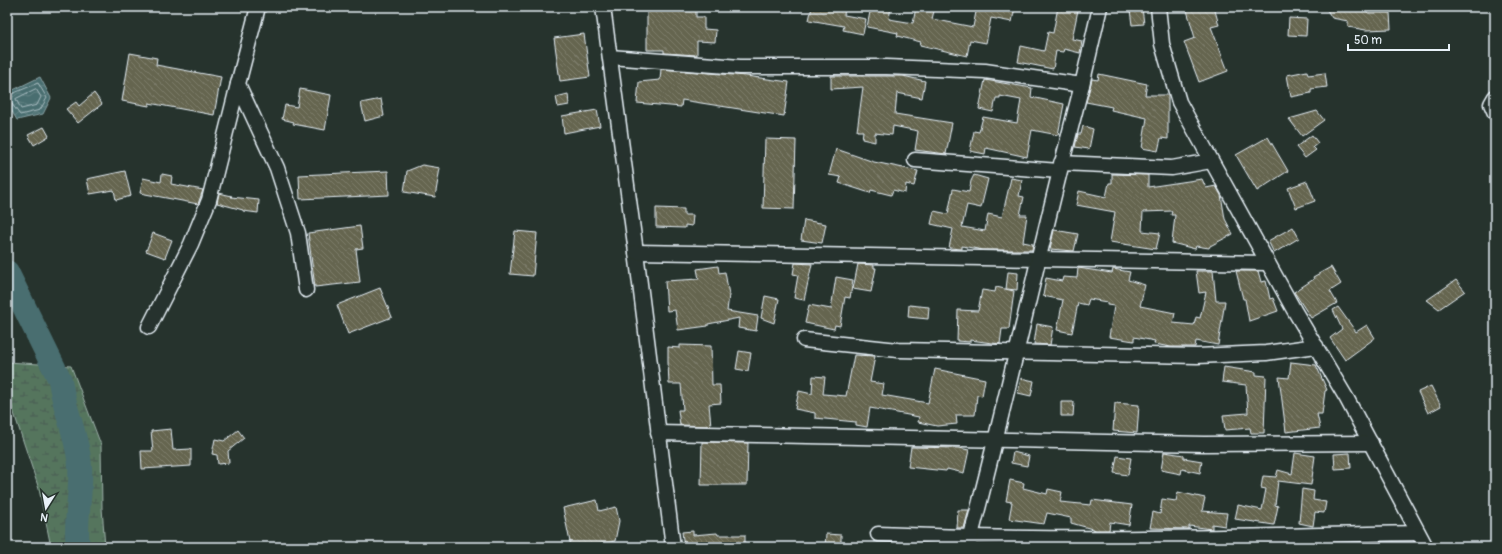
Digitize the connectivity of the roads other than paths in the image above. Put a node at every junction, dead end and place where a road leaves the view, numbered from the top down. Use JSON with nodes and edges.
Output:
{"nodes":[{"id":1,"x":258,"y":7,"type":"edge"},
{"id":2,"x":603,"y":7,"type":"edge"},
{"id":3,"x":1100,"y":7,"type":"edge"},
{"id":4,"x":1158,"y":7,"type":"edge"},
{"id":5,"x":610,"y":57,"type":"junction"},
{"id":6,"x":238,"y":84,"type":"junction"},
{"id":7,"x":1082,"y":85,"type":"junction"},
{"id":8,"x":1495,"y":97,"type":"edge"},
{"id":9,"x":1495,"y":113,"type":"edge"},
{"id":10,"x":915,"y":160,"type":"dead end"},
{"id":11,"x":1210,"y":161,"type":"junction"},
{"id":12,"x":1060,"y":167,"type":"junction"},
{"id":13,"x":636,"y":252,"type":"junction"},
{"id":14,"x":1039,"y":258,"type":"junction"},
{"id":15,"x":1267,"y":262,"type":"junction"},
{"id":16,"x":306,"y":290,"type":"dead end"},
{"id":17,"x":149,"y":327,"type":"dead end"},
{"id":18,"x":804,"y":340,"type":"dead end"},
{"id":19,"x":1316,"y":346,"type":"junction"},
{"id":20,"x":1016,"y":353,"type":"junction"},
{"id":21,"x":658,"y":433,"type":"junction"},
{"id":22,"x":995,"y":440,"type":"junction"},
{"id":23,"x":1371,"y":443,"type":"junction"},
{"id":24,"x":1418,"y":533,"type":"junction"},
{"id":25,"x":878,"y":534,"type":"dead end"},
{"id":26,"x":969,"y":543,"type":"edge"},
{"id":27,"x":673,"y":547,"type":"edge"},
{"id":28,"x":1426,"y":547,"type":"edge"}],
"edges":[{"from":1,"to":6,"type":"street"},
{"from":2,"to":5,"type":"street"},
{"from":3,"to":7,"type":"street"},
{"from":4,"to":11,"type":"street"},
{"from":5,"to":7,"type":"street"},
{"from":5,"to":13,"type":"street"},
{"from":6,"to":16,"type":"street"},
{"from":6,"to":17,"type":"street"},
{"from":7,"to":12,"type":"street"},
{"from":8,"to":9,"type":"street"},
{"from":10,"to":12,"type":"street"},
{"from":11,"to":12,"type":"street"},
{"from":11,"to":15,"type":"street"},
{"from":12,"to":14,"type":"street"},
{"from":13,"to":14,"type":"street"},
{"from":13,"to":21,"type":"street"},
{"from":14,"to":15,"type":"street"},
{"from":14,"to":20,"type":"street"},
{"from":15,"to":19,"type":"street"},
{"from":18,"to":20,"type":"street"},
{"from":19,"to":20,"type":"street"},
{"from":19,"to":23,"type":"street"},
{"from":20,"to":22,"type":"street"},
{"from":21,"to":22,"type":"street"},
{"from":21,"to":27,"type":"street"},
{"from":22,"to":23,"type":"street"},
{"from":22,"to":26,"type":"street"},
{"from":23,"to":24,"type":"street"},
{"from":24,"to":26,"type":"street"},
{"from":24,"to":28,"type":"street"},
{"from":25,"to":26,"type":"street"}]}
